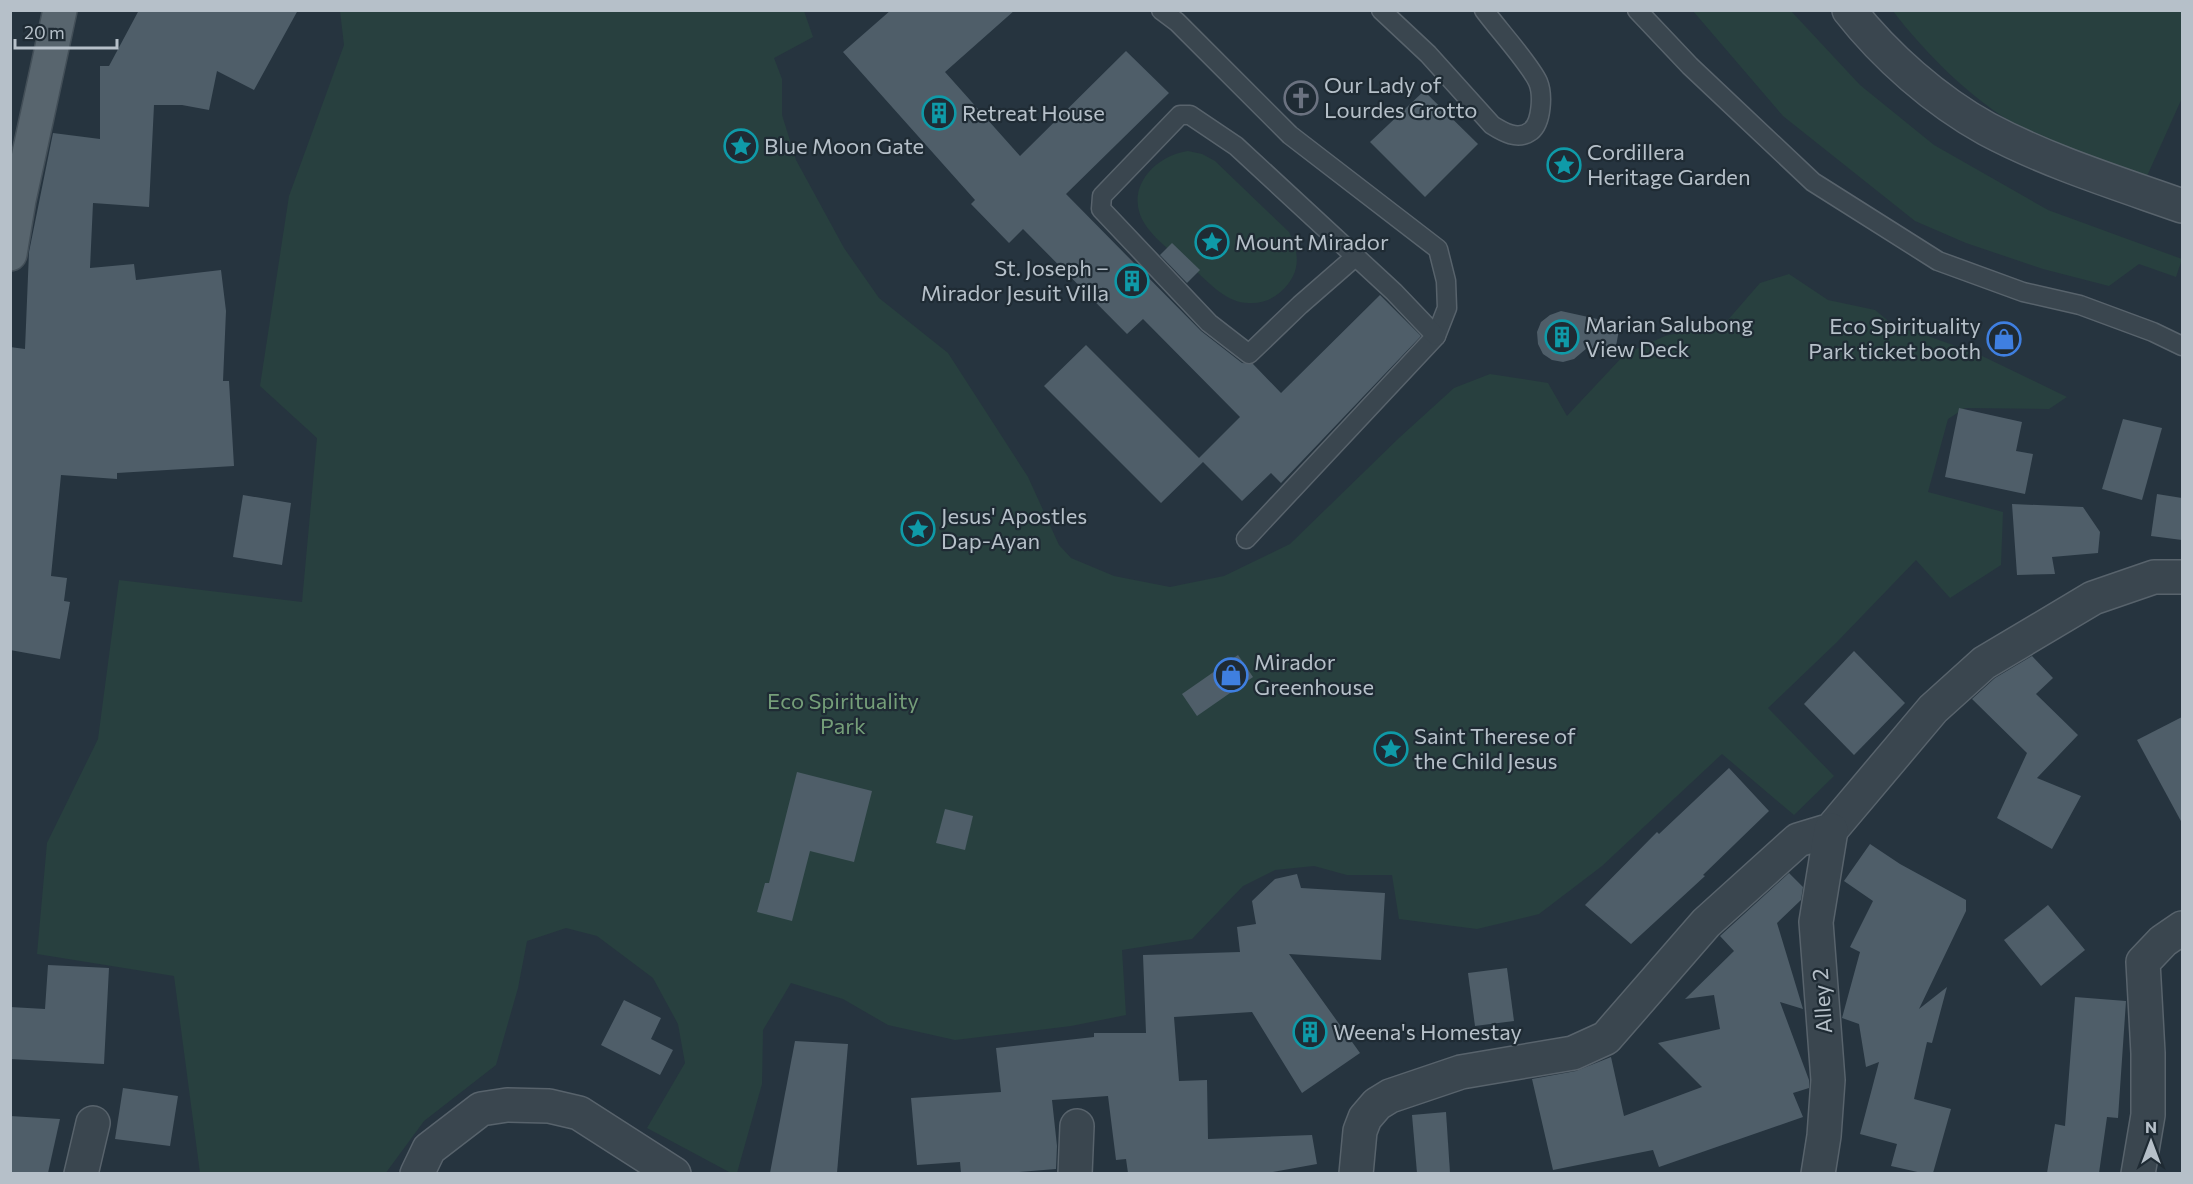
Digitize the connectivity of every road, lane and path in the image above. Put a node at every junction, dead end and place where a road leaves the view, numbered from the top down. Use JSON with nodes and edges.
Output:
{"nodes":[{"id":1,"x":60,"y":10,"type":"edge"},
{"id":2,"x":1161,"y":10,"type":"edge"},
{"id":3,"x":1382,"y":10,"type":"edge"},
{"id":4,"x":1484,"y":10,"type":"edge"},
{"id":5,"x":1637,"y":10,"type":"edge"},
{"id":6,"x":1849,"y":10,"type":"edge"},
{"id":7,"x":2182,"y":206,"type":"edge"},
{"id":8,"x":10,"y":254,"type":"edge"},
{"id":9,"x":1355,"y":257,"type":"junction"},
{"id":10,"x":1436,"y":336,"type":"junction"},
{"id":11,"x":2182,"y":346,"type":"edge"},
{"id":12,"x":1246,"y":539,"type":"dead end"},
{"id":13,"x":2182,"y":577,"type":"edge"},
{"id":14,"x":1832,"y":830,"type":"junction"},
{"id":15,"x":2182,"y":928,"type":"edge"},
{"id":16,"x":93,"y":1123,"type":"dead end"},
{"id":17,"x":1077,"y":1126,"type":"dead end"},
{"id":18,"x":81,"y":1173,"type":"edge"},
{"id":19,"x":417,"y":1173,"type":"edge"},
{"id":20,"x":674,"y":1173,"type":"edge"},
{"id":21,"x":1075,"y":1173,"type":"edge"},
{"id":22,"x":1356,"y":1173,"type":"edge"},
{"id":23,"x":1818,"y":1173,"type":"edge"},
{"id":24,"x":2138,"y":1173,"type":"edge"}],
"edges":[{"from":1,"to":8,"type":"main road"},
{"from":2,"to":10,"type":"lane"},
{"from":3,"to":4,"type":"lane"},
{"from":5,"to":11,"type":"lane"},
{"from":6,"to":7,"type":"street"},
{"from":9,"to":9,"type":"lane"},
{"from":9,"to":10,"type":"lane"},
{"from":10,"to":12,"type":"lane"},
{"from":13,"to":14,"type":"street"},
{"from":14,"to":22,"type":"street"},
{"from":14,"to":23,"type":"street","name":"Alley 2"},
{"from":15,"to":24,"type":"street"},
{"from":16,"to":18,"type":"street"},
{"from":17,"to":21,"type":"street"},
{"from":19,"to":20,"type":"street"}]}
